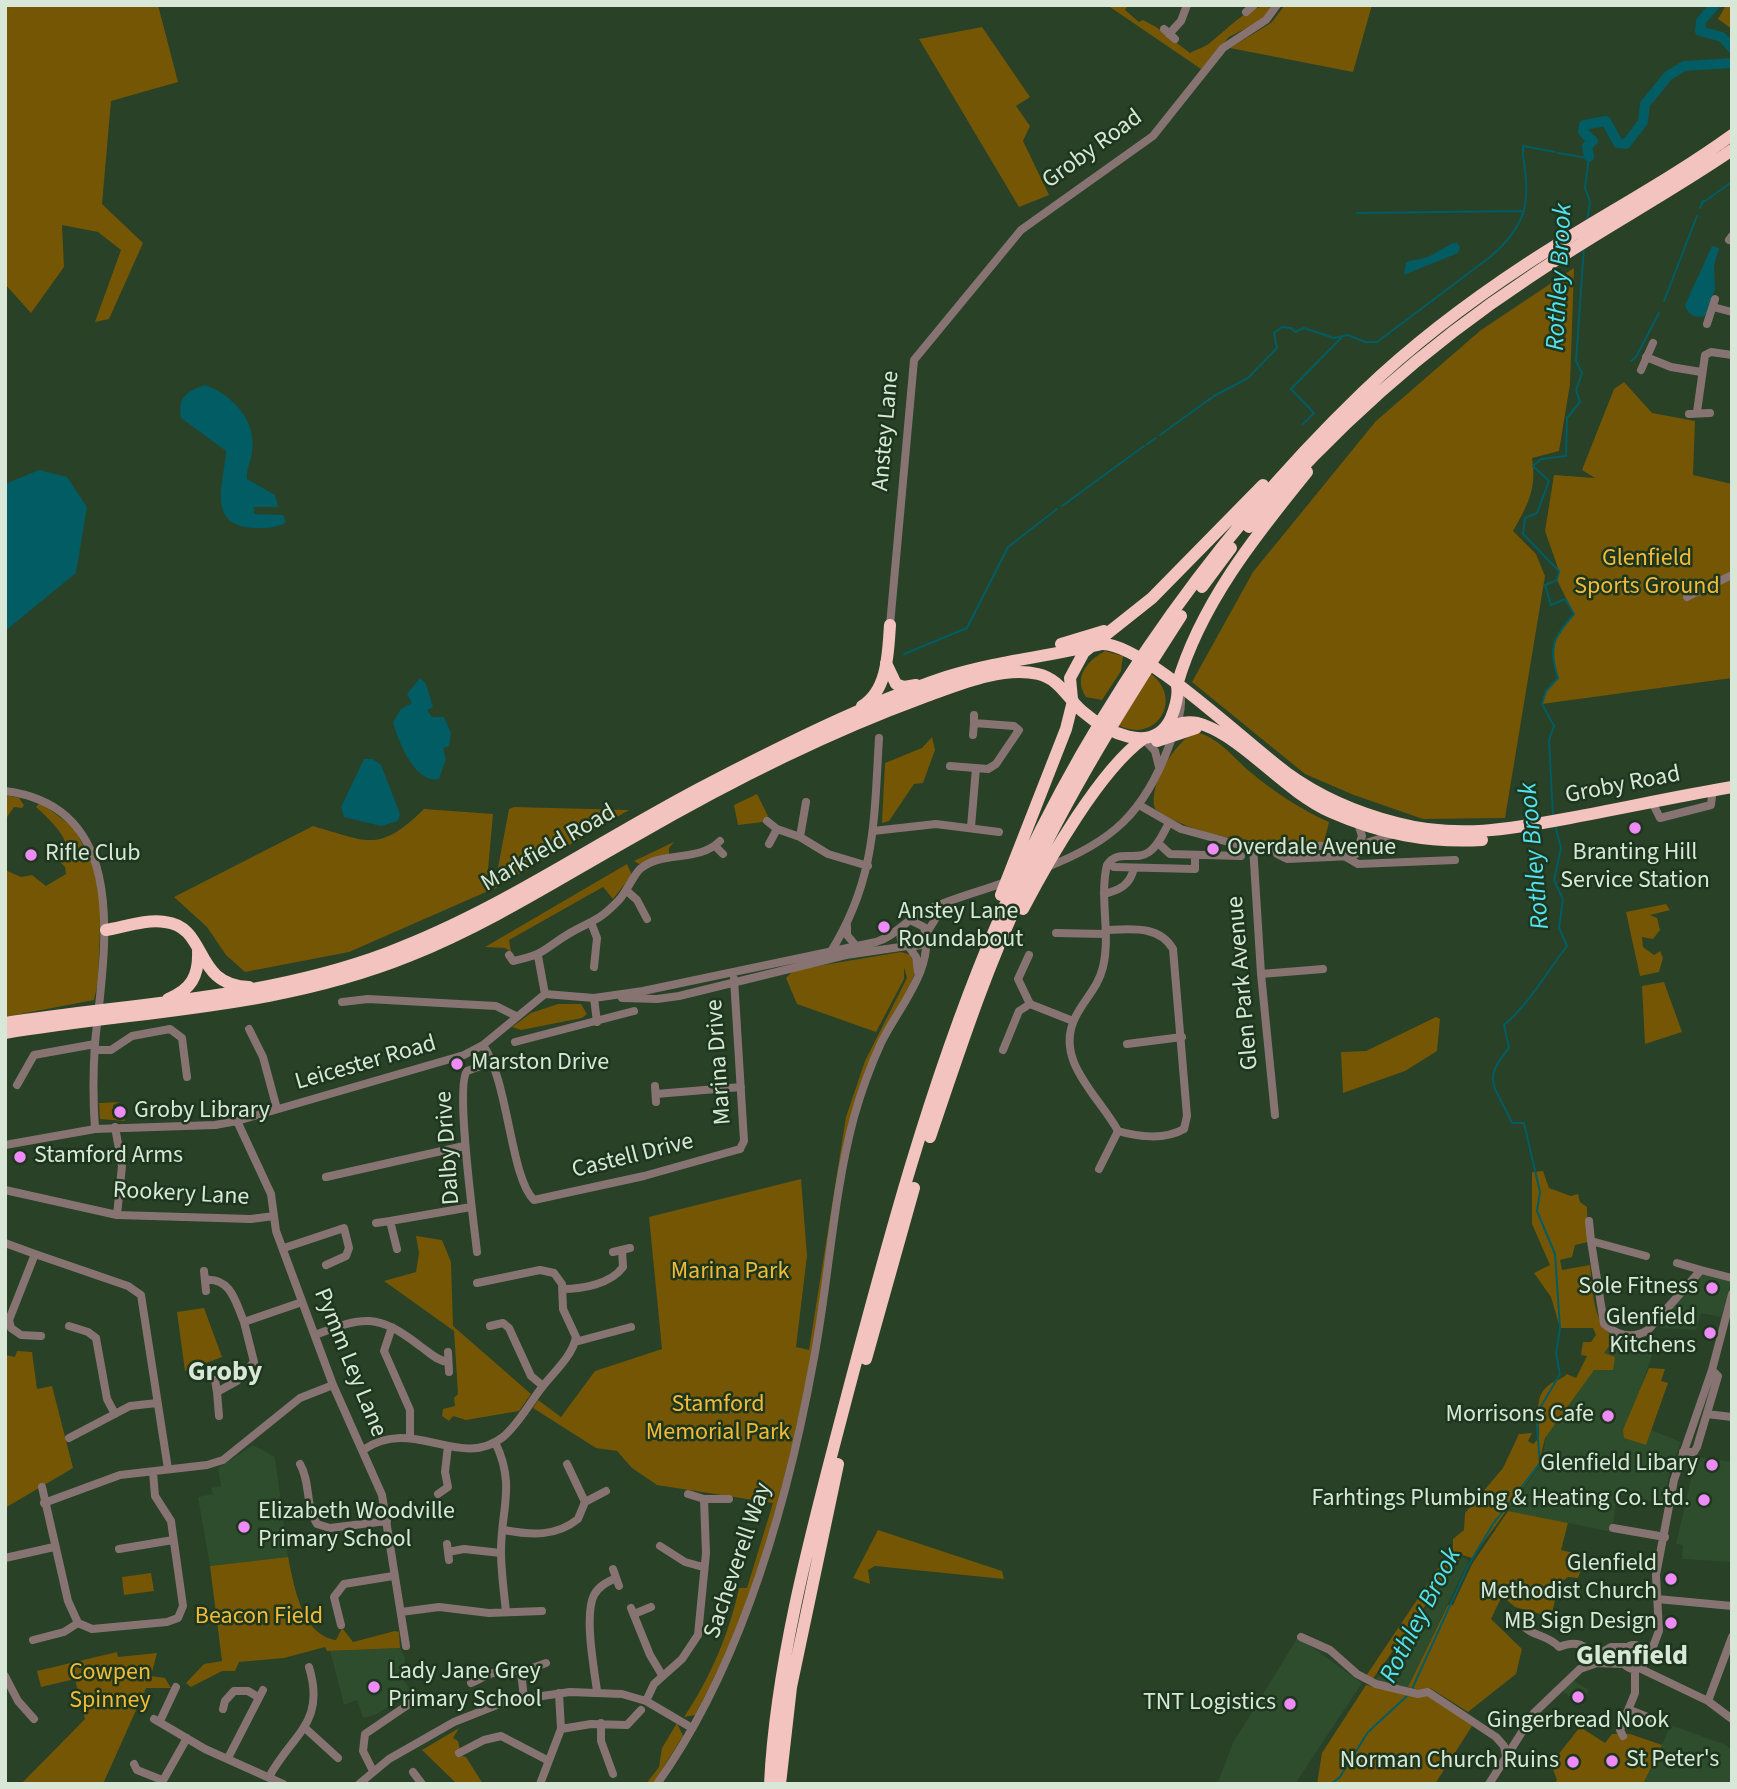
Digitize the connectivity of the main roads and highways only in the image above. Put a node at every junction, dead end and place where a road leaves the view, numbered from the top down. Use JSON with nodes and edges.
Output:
{"nodes":[{"id":1,"x":1732,"y":133,"type":"edge"},
{"id":2,"x":1732,"y":150,"type":"edge"},
{"id":3,"x":1670,"y":184,"type":"junction"},
{"id":4,"x":1596,"y":228,"type":"junction"},
{"id":5,"x":1451,"y":333,"type":"junction"},
{"id":6,"x":1363,"y":393,"type":"junction"},
{"id":7,"x":1120,"y":623,"type":"junction"},
{"id":8,"x":890,"y":625,"type":"road end"},
{"id":9,"x":1092,"y":646,"type":"junction"},
{"id":10,"x":886,"y":662,"type":"junction"},
{"id":11,"x":941,"y":679,"type":"junction"},
{"id":12,"x":1178,"y":688,"type":"junction"},
{"id":13,"x":1073,"y":700,"type":"junction"},
{"id":14,"x":835,"y":722,"type":"junction"},
{"id":15,"x":1170,"y":730,"type":"junction"},
{"id":16,"x":1146,"y":740,"type":"junction"},
{"id":17,"x":1732,"y":787,"type":"edge"},
{"id":18,"x":1732,"y":792,"type":"edge"},
{"id":19,"x":1567,"y":822,"type":"junction"},
{"id":20,"x":1391,"y":830,"type":"junction"},
{"id":21,"x":106,"y":930,"type":"road end"},
{"id":22,"x":198,"y":951,"type":"junction"},
{"id":23,"x":272,"y":986,"type":"junction"},
{"id":24,"x":980,"y":995,"type":"junction"},
{"id":25,"x":153,"y":1004,"type":"junction"},
{"id":26,"x":117,"y":1013,"type":"junction"},
{"id":27,"x":79,"y":1017,"type":"junction"},
{"id":28,"x":5,"y":1023,"type":"edge"},
{"id":29,"x":5,"y":1033,"type":"edge"},
{"id":30,"x":951,"y":1041,"type":"junction"},
{"id":31,"x":770,"y":1784,"type":"edge"},
{"id":32,"x":780,"y":1784,"type":"edge"}],
"edges":[{"from":1,"to":3,"type":"highway"},
{"from":2,"to":3,"type":"highway"},
{"from":3,"to":4,"type":"highway"},
{"from":4,"to":5,"type":"highway"},
{"from":4,"to":6,"type":"highway"},
{"from":5,"to":12,"type":"highway"},
{"from":5,"to":24,"type":"highway"},
{"from":6,"to":7,"type":"highway"},
{"from":6,"to":30,"type":"highway"},
{"from":7,"to":9,"type":"highway"},
{"from":7,"to":11,"type":"highway"},
{"from":8,"to":10,"type":"highway"},
{"from":9,"to":11,"type":"highway","name":"Markfield Road"},
{"from":9,"to":12,"type":"highway"},
{"from":9,"to":13,"type":"highway"},
{"from":10,"to":11,"type":"highway"},
{"from":10,"to":14,"type":"highway"},
{"from":11,"to":14,"type":"highway","name":"Markfield Road"},
{"from":12,"to":15,"type":"highway"},
{"from":12,"to":20,"type":"highway","name":"Groby Road"},
{"from":13,"to":16,"type":"highway"},
{"from":13,"to":26,"type":"highway","name":"Markfield Road"},
{"from":13,"to":30,"type":"highway"},
{"from":14,"to":23,"type":"highway","name":"Markfield Road"},
{"from":15,"to":16,"type":"highway"},
{"from":15,"to":20,"type":"highway","name":"Groby Road"},
{"from":16,"to":24,"type":"highway"},
{"from":17,"to":19,"type":"highway","name":"Groby Road"},
{"from":18,"to":19,"type":"highway","name":"Groby Road"},
{"from":19,"to":20,"type":"highway","name":"Groby Road"},
{"from":21,"to":22,"type":"highway"},
{"from":22,"to":23,"type":"highway"},
{"from":22,"to":25,"type":"highway"},
{"from":23,"to":25,"type":"highway","name":"Markfield Road"},
{"from":24,"to":32,"type":"highway"},
{"from":25,"to":26,"type":"highway","name":"Markfield Road"},
{"from":26,"to":27,"type":"highway","name":"Markfield Road"},
{"from":27,"to":28,"type":"highway","name":"Markfield Road"},
{"from":27,"to":29,"type":"highway","name":"Markfield Road"},
{"from":30,"to":31,"type":"highway"}]}
